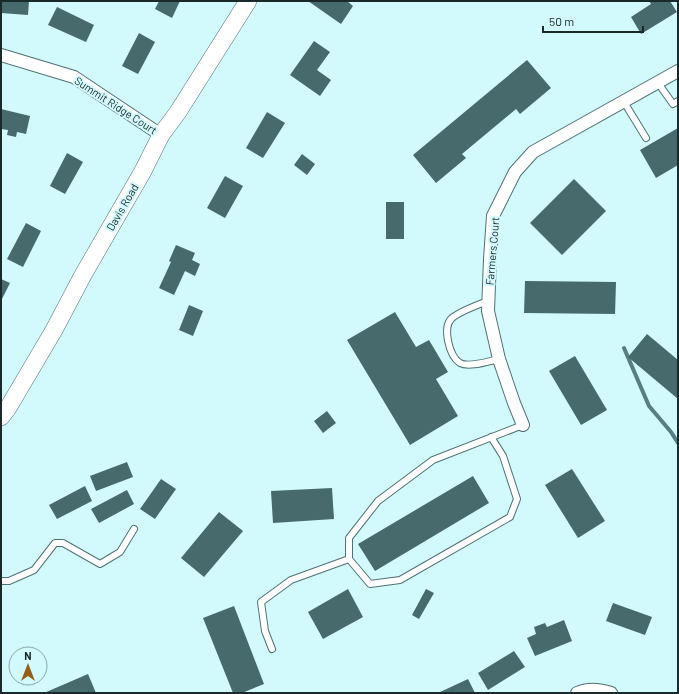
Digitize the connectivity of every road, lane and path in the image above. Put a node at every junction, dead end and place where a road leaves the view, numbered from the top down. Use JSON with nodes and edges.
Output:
{"nodes":[{"id":1,"x":248,"y":1,"type":"edge"},
{"id":2,"x":1,"y":55,"type":"edge"},
{"id":3,"x":678,"y":71,"type":"edge"},
{"id":4,"x":658,"y":83,"type":"junction"},
{"id":5,"x":678,"y":101,"type":"edge"},
{"id":6,"x":624,"y":102,"type":"junction"},
{"id":7,"x":161,"y":135,"type":"junction"},
{"id":8,"x":646,"y":138,"type":"dead end"},
{"id":9,"x":488,"y":301,"type":"junction"},
{"id":10,"x":499,"y":359,"type":"junction"},
{"id":11,"x":1,"y":417,"type":"edge"},
{"id":12,"x":523,"y":425,"type":"joint"},
{"id":13,"x":492,"y":438,"type":"junction"},
{"id":14,"x":134,"y":529,"type":"dead end"},
{"id":15,"x":349,"y":559,"type":"junction"},
{"id":16,"x":1,"y":581,"type":"edge"},
{"id":17,"x":272,"y":649,"type":"dead end"},
{"id":18,"x":576,"y":693,"type":"edge"},
{"id":19,"x":611,"y":693,"type":"edge"}],
"edges":[{"from":1,"to":7,"type":"street","name":"Davis Road"},
{"from":2,"to":7,"type":"street","name":"Summit Ridge Court"},
{"from":3,"to":4,"type":"street","name":"Farmers Court"},
{"from":4,"to":5,"type":"lane"},
{"from":4,"to":6,"type":"street","name":"Farmers Court"},
{"from":6,"to":8,"type":"lane"},
{"from":6,"to":9,"type":"street","name":"Farmers Court"},
{"from":7,"to":11,"type":"street","name":"Davis Road"},
{"from":9,"to":10,"type":"street","name":"Farmers Court"},
{"from":9,"to":10,"type":"lane"},
{"from":10,"to":12,"type":"street","name":"Farmers Court"},
{"from":12,"to":13,"type":"lane"},
{"from":13,"to":15,"type":"lane"},
{"from":13,"to":15,"type":"lane"},
{"from":14,"to":16,"type":"lane"},
{"from":15,"to":17,"type":"lane"},
{"from":18,"to":19,"type":"street"}]}
